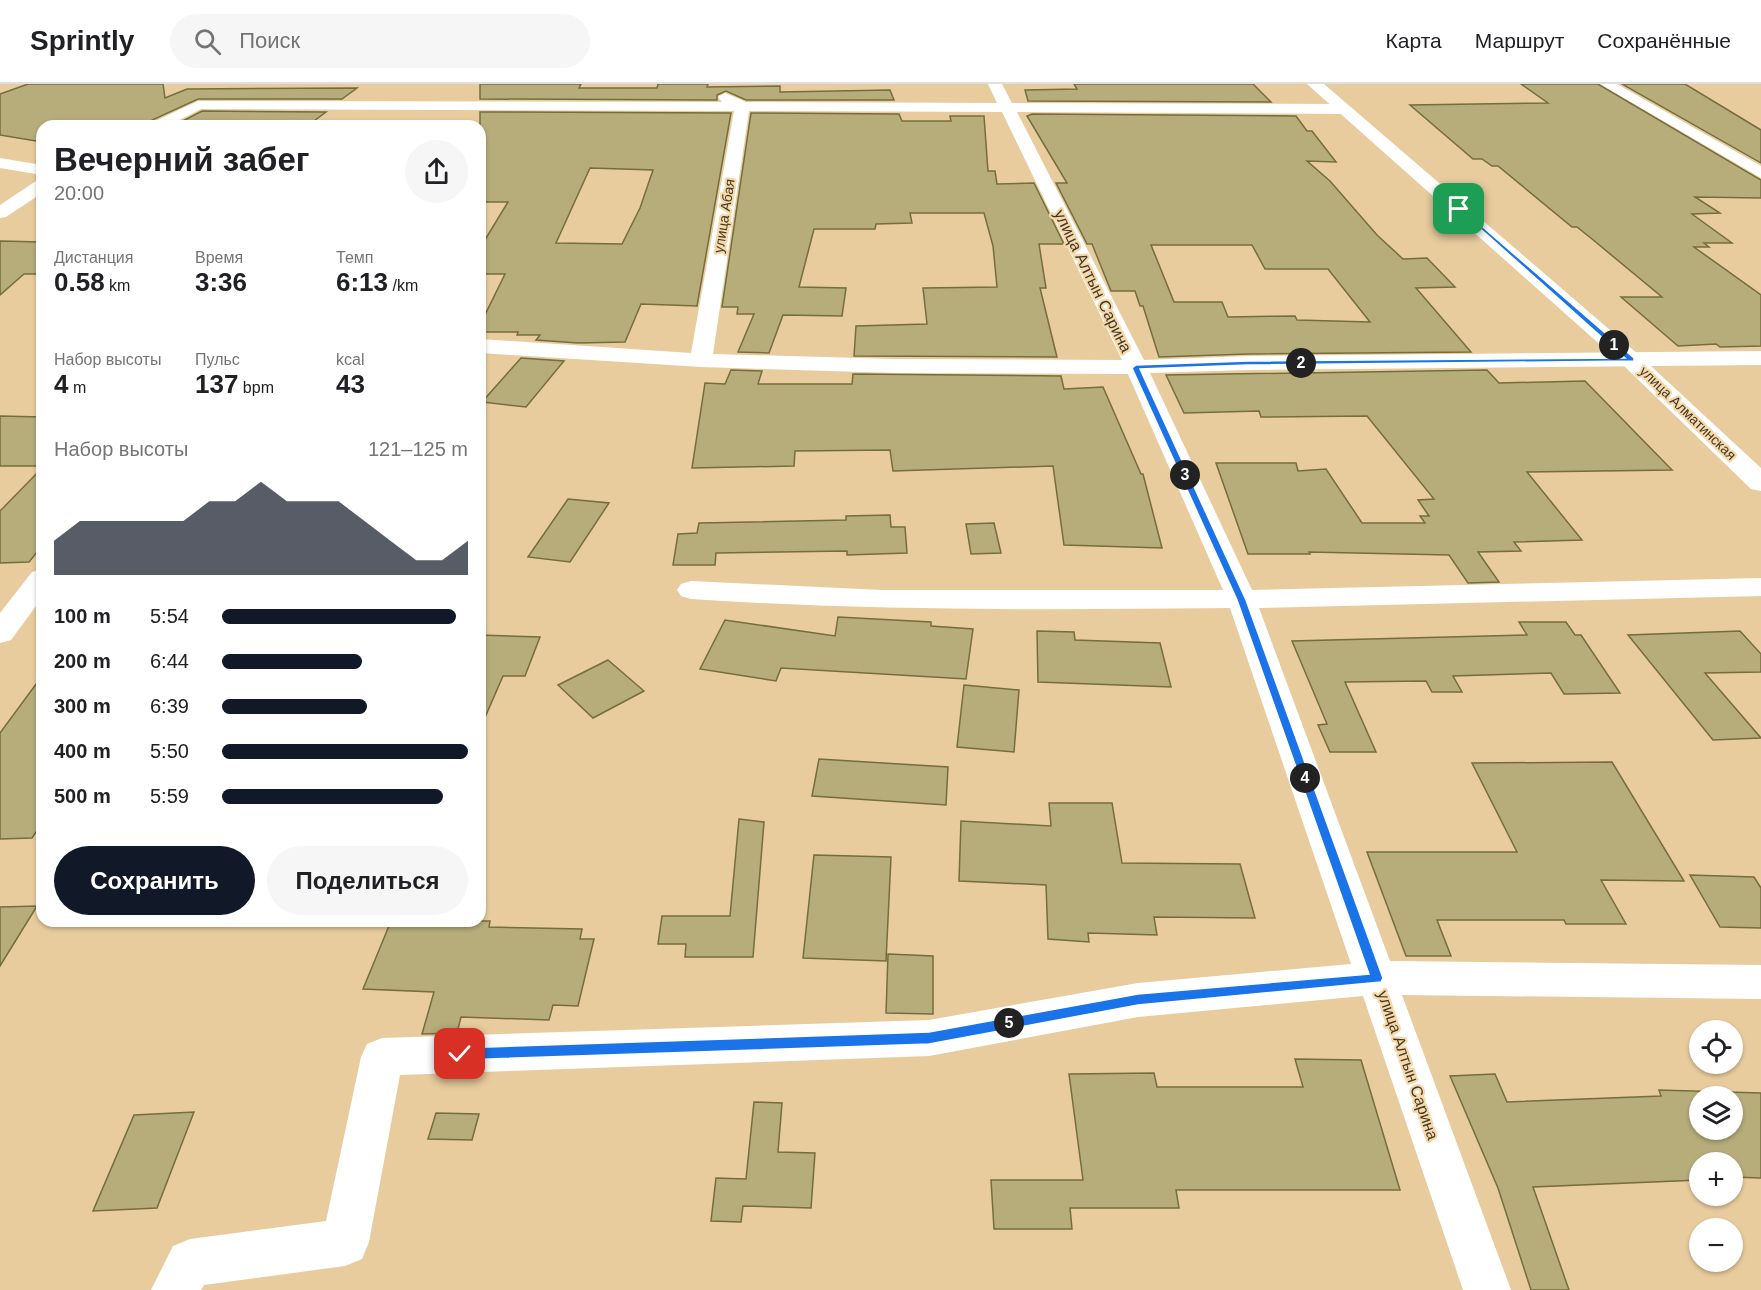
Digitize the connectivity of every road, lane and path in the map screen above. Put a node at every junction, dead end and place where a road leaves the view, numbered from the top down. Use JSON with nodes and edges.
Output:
{"nodes":[{"id":1,"x":727,"y":84,"type":"edge"},
{"id":2,"x":1315,"y":84,"type":"edge"},
{"id":3,"x":1607,"y":84,"type":"edge"},
{"id":4,"x":235,"y":88,"type":"dead end"},
{"id":5,"x":484,"y":91,"type":"dead end"},
{"id":6,"x":1001,"y":95,"type":"edge"},
{"id":7,"x":198,"y":105,"type":"junction"},
{"id":8,"x":473,"y":106,"type":"junction"},
{"id":9,"x":742,"y":106,"type":"junction"},
{"id":10,"x":1344,"y":109,"type":"junction"},
{"id":11,"x":463,"y":119,"type":"dead end"},
{"id":12,"x":168,"y":120,"type":"edge"},
{"id":13,"x":0,"y":163,"type":"edge"},
{"id":14,"x":36,"y":169,"type":"edge"},
{"id":15,"x":1761,"y":173,"type":"edge"},
{"id":16,"x":35,"y":189,"type":"edge"},
{"id":17,"x":0,"y":213,"type":"edge"},
{"id":18,"x":486,"y":346,"type":"edge"},
{"id":19,"x":1761,"y":358,"type":"edge"},
{"id":20,"x":701,"y":360,"type":"junction"},
{"id":21,"x":1631,"y":360,"type":"junction"},
{"id":22,"x":1136,"y":368,"type":"junction"},
{"id":23,"x":1761,"y":483,"type":"edge"},
{"id":24,"x":36,"y":586,"type":"edge"},
{"id":25,"x":1761,"y":587,"type":"edge"},
{"id":26,"x":691,"y":590,"type":"dead end"},
{"id":27,"x":1242,"y":600,"type":"junction"},
{"id":28,"x":0,"y":633,"type":"edge"},
{"id":29,"x":1377,"y":978,"type":"junction"},
{"id":30,"x":1761,"y":982,"type":"edge"},
{"id":31,"x":175,"y":1290,"type":"edge"},
{"id":32,"x":1487,"y":1290,"type":"edge"}],
"edges":[{"from":1,"to":9,"type":"street"},
{"from":2,"to":10,"type":"street","name":"улица Алматинская"},
{"from":3,"to":15,"type":"street"},
{"from":4,"to":7,"type":"street"},
{"from":5,"to":8,"type":"street"},
{"from":6,"to":9,"type":"street"},
{"from":6,"to":10,"type":"street"},
{"from":6,"to":22,"type":"street","name":"улица Алтын Сарина"},
{"from":7,"to":8,"type":"street"},
{"from":7,"to":12,"type":"street"},
{"from":8,"to":9,"type":"street"},
{"from":8,"to":11,"type":"street"},
{"from":9,"to":20,"type":"street","name":"улица Абая"},
{"from":10,"to":21,"type":"street","name":"улица Алматинская"},
{"from":13,"to":14,"type":"street"},
{"from":16,"to":17,"type":"street"},
{"from":18,"to":20,"type":"street"},
{"from":19,"to":21,"type":"street"},
{"from":20,"to":22,"type":"street"},
{"from":21,"to":22,"type":"street"},
{"from":21,"to":23,"type":"street","name":"улица Алматинская"},
{"from":22,"to":27,"type":"street","name":"улица Алтын Сарина"},
{"from":24,"to":28,"type":"street"},
{"from":25,"to":27,"type":"street"},
{"from":26,"to":27,"type":"street"},
{"from":27,"to":29,"type":"street","name":"улица Алтын Сарина"},
{"from":29,"to":30,"type":"street"},
{"from":29,"to":31,"type":"street"},
{"from":29,"to":32,"type":"street","name":"улица Алтын Сарина"}]}
